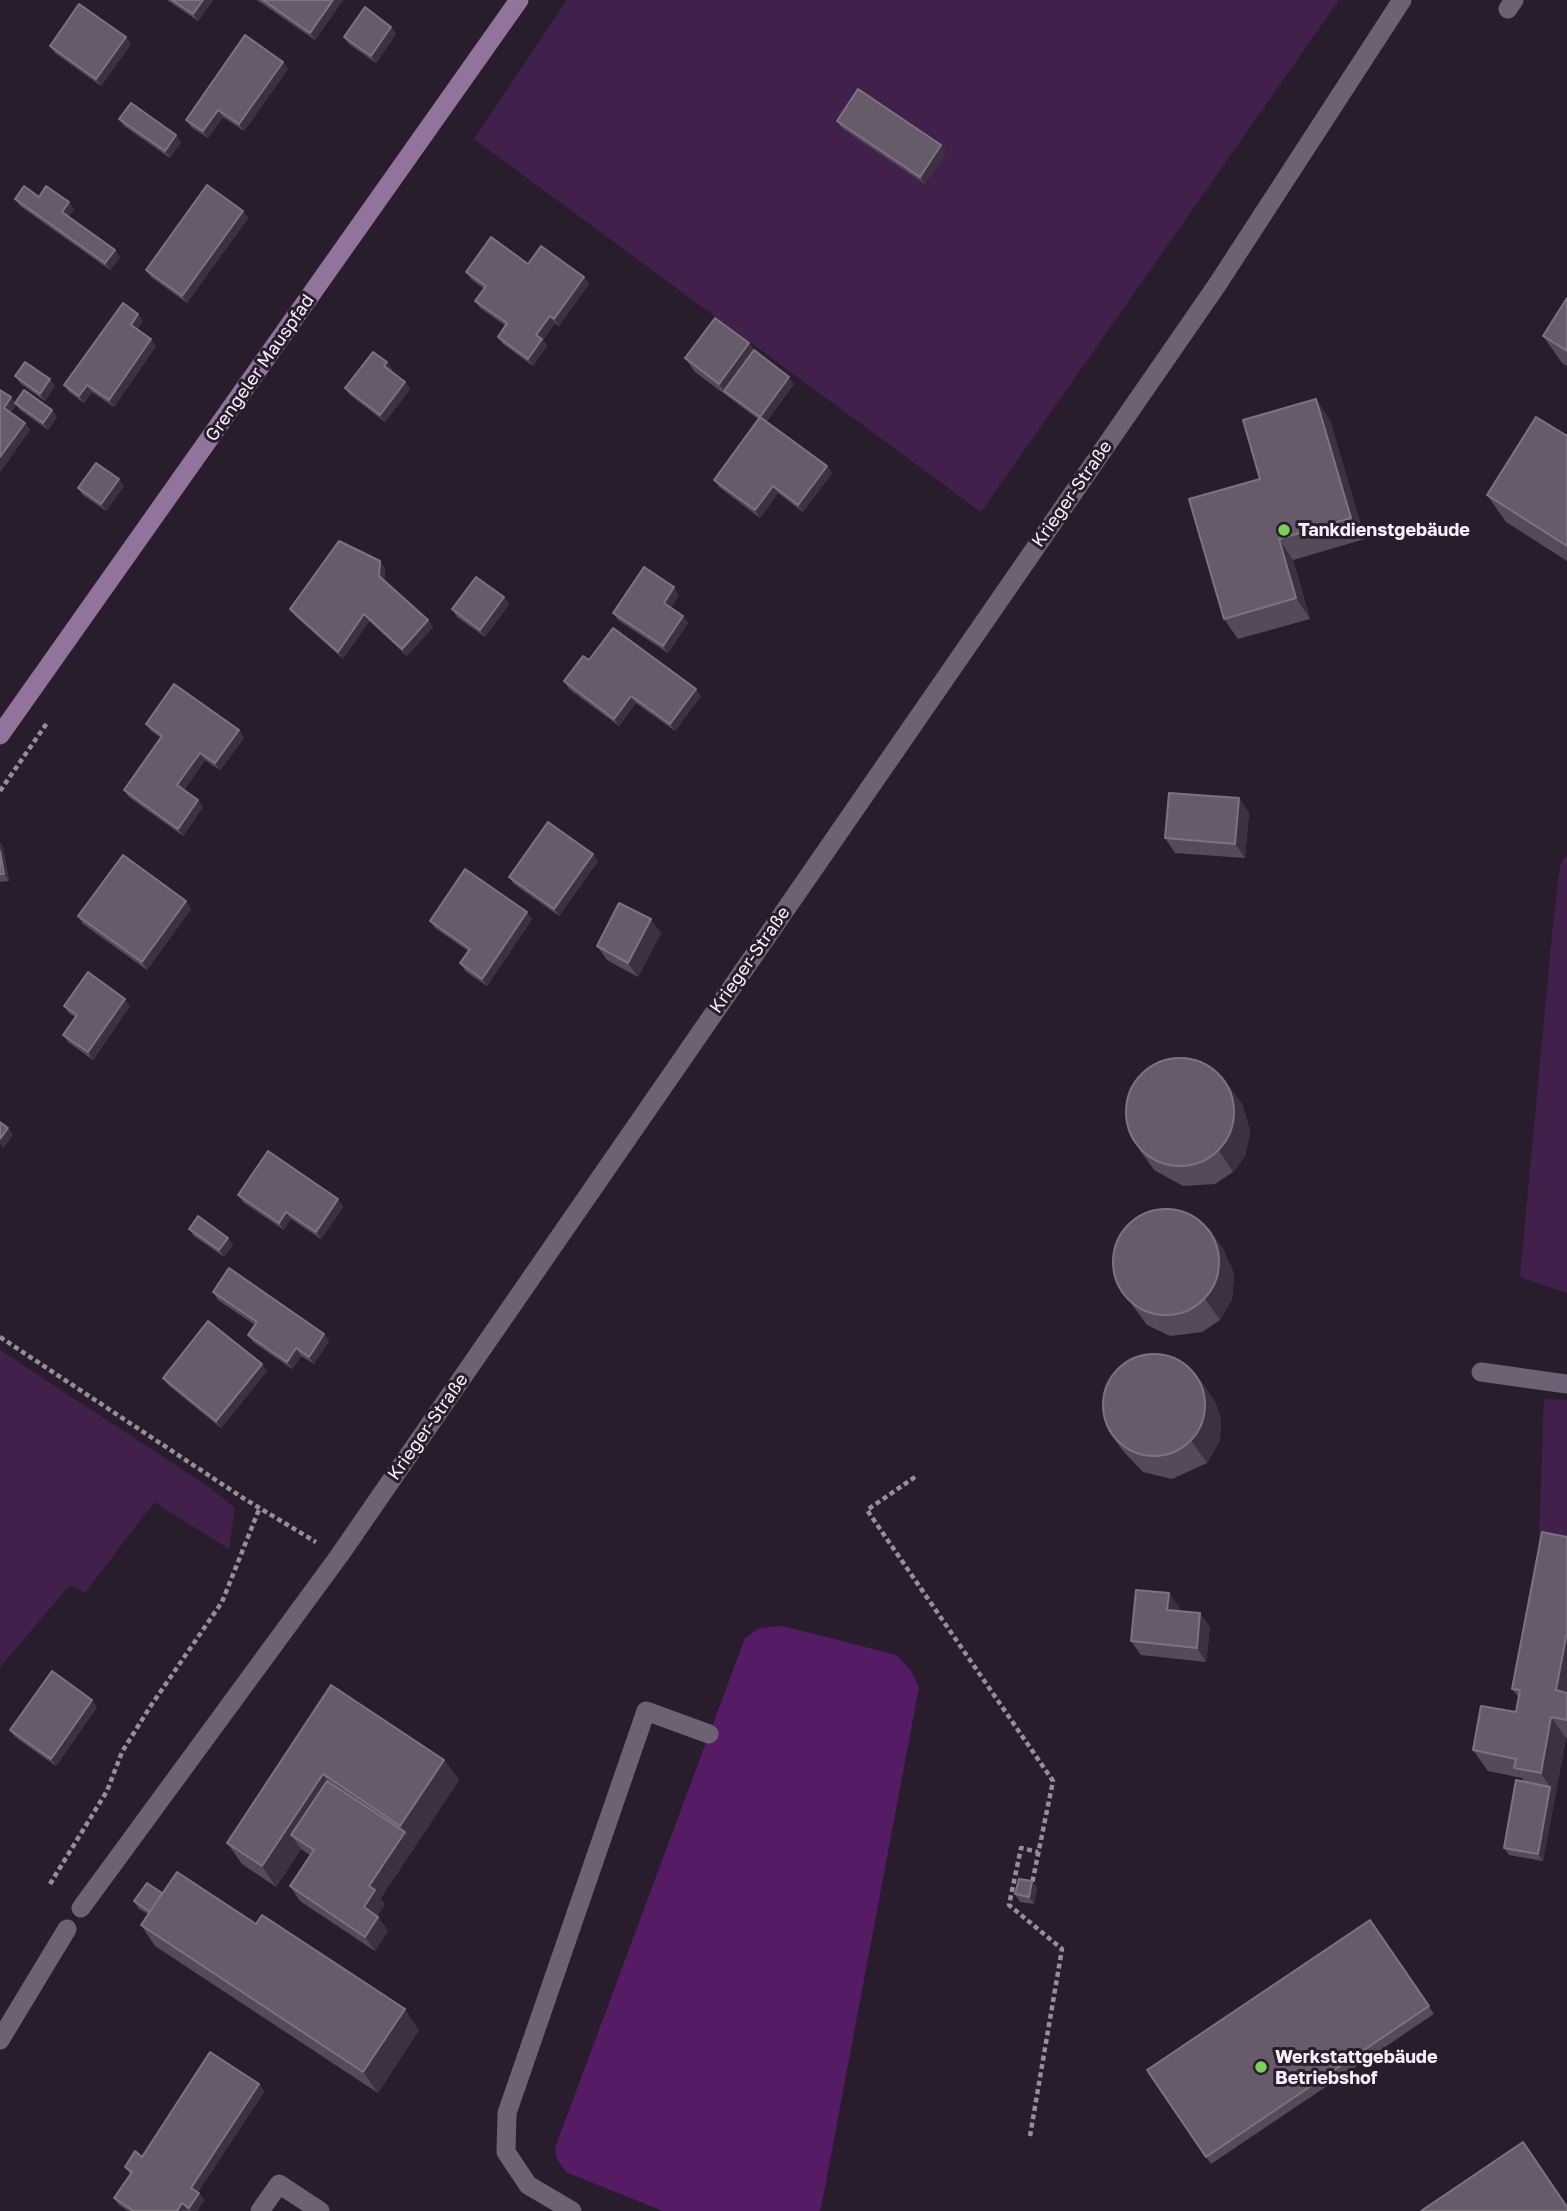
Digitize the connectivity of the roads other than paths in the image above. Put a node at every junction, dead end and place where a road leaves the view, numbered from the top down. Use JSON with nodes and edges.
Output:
{"nodes":[{"id":1,"x":519,"y":0,"type":"edge"},
{"id":2,"x":1402,"y":0,"type":"edge"},
{"id":3,"x":0,"y":735,"type":"edge"},
{"id":4,"x":1481,"y":1372,"type":"dead end"},
{"id":5,"x":1567,"y":1384,"type":"edge"},
{"id":6,"x":709,"y":1734,"type":"dead end"},
{"id":7,"x":81,"y":1908,"type":"dead end"},
{"id":8,"x":67,"y":1929,"type":"dead end"},
{"id":9,"x":0,"y":2040,"type":"edge"},
{"id":10,"x":260,"y":2211,"type":"edge"},
{"id":11,"x":320,"y":2211,"type":"edge"},
{"id":12,"x":572,"y":2211,"type":"edge"}],
"edges":[{"from":1,"to":3,"type":"main road","name":"Grengeler Mauspfad"},
{"from":2,"to":7,"type":"street","name":"Krieger-Straße"},
{"from":4,"to":5,"type":"street"},
{"from":6,"to":12,"type":"street"},
{"from":8,"to":9,"type":"street"},
{"from":10,"to":11,"type":"street"}]}
